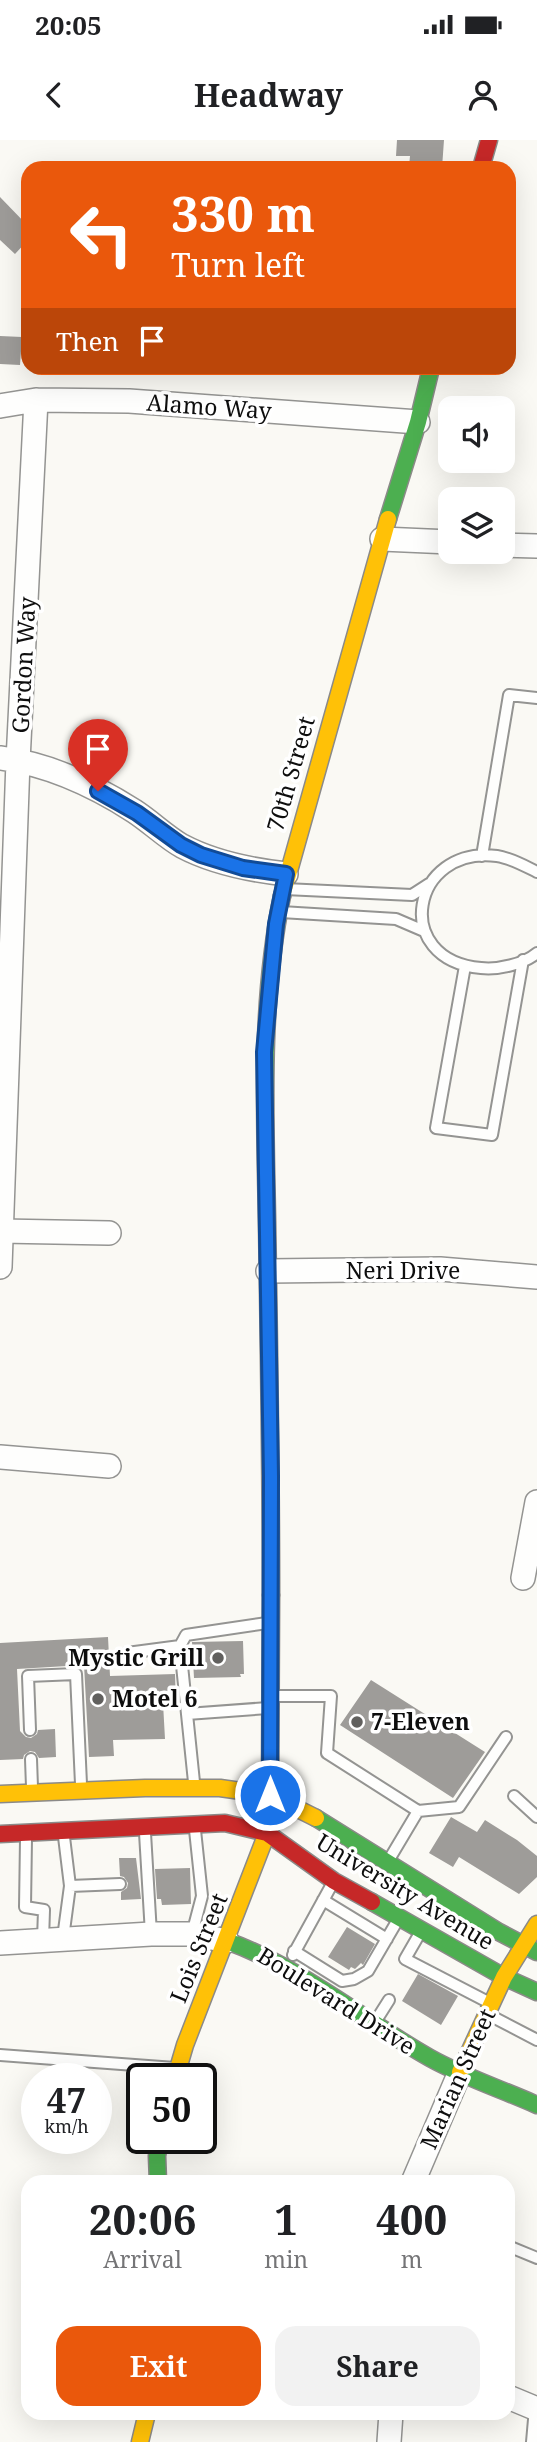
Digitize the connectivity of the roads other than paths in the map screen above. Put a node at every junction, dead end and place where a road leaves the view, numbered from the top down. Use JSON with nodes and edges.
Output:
{"nodes":[{"id":1,"x":489,"y":140,"type":"edge"},
{"id":2,"x":483,"y":161,"type":"edge"},
{"id":3,"x":429,"y":375,"type":"edge"},
{"id":4,"x":36,"y":400,"type":"junction"},
{"id":5,"x":0,"y":406,"type":"edge"},
{"id":6,"x":418,"y":422,"type":"junction"},
{"id":7,"x":382,"y":539,"type":"junction"},
{"id":8,"x":438,"y":541,"type":"edge"},
{"id":9,"x":515,"y":545,"type":"edge"},
{"id":10,"x":537,"y":546,"type":"edge"},
{"id":11,"x":537,"y":698,"type":"edge"},
{"id":12,"x":9,"y":760,"type":"edge"},
{"id":13,"x":482,"y":856,"type":"junction"},
{"id":14,"x":537,"y":872,"type":"edge"},
{"id":15,"x":284,"y":881,"type":"junction"},
{"id":16,"x":429,"y":884,"type":"junction"},
{"id":17,"x":278,"y":912,"type":"junction"},
{"id":18,"x":424,"y":931,"type":"junction"},
{"id":19,"x":537,"y":953,"type":"edge"},
{"id":20,"x":523,"y":960,"type":"junction"},
{"id":21,"x":465,"y":966,"type":"junction"},
{"id":22,"x":2,"y":1231,"type":"edge"},
{"id":23,"x":109,"y":1234,"type":"dead end"},
{"id":24,"x":0,"y":1267,"type":"edge"},
{"id":25,"x":268,"y":1271,"type":"junction"},
{"id":26,"x":537,"y":1277,"type":"edge"},
{"id":27,"x":0,"y":1457,"type":"edge"},
{"id":28,"x":109,"y":1466,"type":"dead end"},
{"id":29,"x":537,"y":1502,"type":"edge"},
{"id":30,"x":523,"y":1578,"type":"dead end"},
{"id":31,"x":271,"y":1623,"type":"junction"},
{"id":32,"x":180,"y":1647,"type":"junction"},
{"id":33,"x":127,"y":1653,"type":"dead end"},
{"id":34,"x":270,"y":1702,"type":"junction"},
{"id":35,"x":187,"y":1714,"type":"junction"},
{"id":36,"x":30,"y":1730,"type":"dead end"},
{"id":37,"x":506,"y":1737,"type":"dead end"},
{"id":38,"x":31,"y":1759,"type":"dead end"},
{"id":39,"x":195,"y":1788,"type":"junction"},
{"id":40,"x":81,"y":1791,"type":"junction"},
{"id":41,"x":33,"y":1793,"type":"junction"},
{"id":42,"x":0,"y":1794,"type":"edge"},
{"id":43,"x":270,"y":1795,"type":"junction"},
{"id":44,"x":514,"y":1796,"type":"dead end"},
{"id":45,"x":418,"y":1811,"type":"junction"},
{"id":46,"x":537,"y":1817,"type":"edge"},
{"id":47,"x":194,"y":1824,"type":"junction"},
{"id":48,"x":145,"y":1827,"type":"junction"},
{"id":49,"x":63,"y":1831,"type":"junction"},
{"id":50,"x":26,"y":1833,"type":"junction"},
{"id":51,"x":267,"y":1833,"type":"junction"},
{"id":52,"x":0,"y":1834,"type":"edge"},
{"id":53,"x":388,"y":1861,"type":"junction"},
{"id":54,"x":334,"y":1881,"type":"junction"},
{"id":55,"x":120,"y":1884,"type":"dead end"},
{"id":56,"x":70,"y":1886,"type":"junction"},
{"id":57,"x":323,"y":1900,"type":"junction"},
{"id":58,"x":399,"y":1918,"type":"junction"},
{"id":59,"x":537,"y":1924,"type":"edge"},
{"id":60,"x":421,"y":1930,"type":"junction"},
{"id":61,"x":151,"y":1934,"type":"junction"},
{"id":62,"x":192,"y":1934,"type":"junction"},
{"id":63,"x":53,"y":1939,"type":"junction"},
{"id":64,"x":387,"y":1939,"type":"junction"},
{"id":65,"x":227,"y":1941,"type":"junction"},
{"id":66,"x":0,"y":1943,"type":"edge"},
{"id":67,"x":522,"y":1945,"type":"junction"},
{"id":68,"x":294,"y":1951,"type":"junction"},
{"id":69,"x":537,"y":1952,"type":"edge"},
{"id":70,"x":452,"y":1966,"type":"junction"},
{"id":71,"x":287,"y":1967,"type":"junction"},
{"id":72,"x":504,"y":1977,"type":"junction"},
{"id":73,"x":537,"y":1992,"type":"edge"},
{"id":74,"x":389,"y":2000,"type":"dead end"},
{"id":75,"x":489,"y":2009,"type":"junction"},
{"id":76,"x":374,"y":2025,"type":"junction"},
{"id":77,"x":537,"y":2040,"type":"edge"},
{"id":78,"x":0,"y":2055,"type":"edge"},
{"id":79,"x":180,"y":2063,"type":"edge"},
{"id":80,"x":126,"y":2069,"type":"edge"},
{"id":81,"x":460,"y":2072,"type":"junction"},
{"id":82,"x":537,"y":2105,"type":"edge"},
{"id":83,"x":157,"y":2154,"type":"edge"},
{"id":84,"x":158,"y":2175,"type":"edge"},
{"id":85,"x":416,"y":2175,"type":"edge"},
{"id":86,"x":515,"y":2249,"type":"edge"},
{"id":87,"x":537,"y":2258,"type":"edge"},
{"id":88,"x":515,"y":2401,"type":"edge"},
{"id":89,"x":536,"y":2409,"type":"edge"},
{"id":90,"x":146,"y":2420,"type":"edge"},
{"id":91,"x":391,"y":2420,"type":"edge"},
{"id":92,"x":140,"y":2442,"type":"edge"},
{"id":93,"x":389,"y":2442,"type":"edge"},
{"id":94,"x":532,"y":2442,"type":"edge"}],
"edges":[{"from":1,"to":2,"type":"main road"},
{"from":3,"to":6,"type":"main road","name":"70th Street"},
{"from":4,"to":5,"type":"street","name":"Alamo Way"},
{"from":4,"to":6,"type":"street","name":"Alamo Way"},
{"from":4,"to":12,"type":"street","name":"Gordon Way"},
{"from":6,"to":7,"type":"main road","name":"70th Street"},
{"from":7,"to":8,"type":"street"},
{"from":7,"to":15,"type":"main road","name":"70th Street"},
{"from":9,"to":10,"type":"street"},
{"from":11,"to":13,"type":"lane"},
{"from":12,"to":15,"type":"street"},
{"from":12,"to":22,"type":"street","name":"Gordon Way"},
{"from":13,"to":14,"type":"lane"},
{"from":13,"to":16,"type":"lane"},
{"from":15,"to":16,"type":"lane"},
{"from":15,"to":17,"type":"main road","name":"70th Street"},
{"from":16,"to":18,"type":"lane"},
{"from":17,"to":18,"type":"lane"},
{"from":17,"to":25,"type":"main road","name":"70th Street"},
{"from":18,"to":21,"type":"lane"},
{"from":19,"to":20,"type":"lane"},
{"from":20,"to":21,"type":"lane"},
{"from":20,"to":21,"type":"lane"},
{"from":22,"to":23,"type":"street"},
{"from":22,"to":24,"type":"street","name":"Gordon Way"},
{"from":25,"to":26,"type":"street","name":"Neri Drive"},
{"from":25,"to":31,"type":"main road","name":"70th Street"},
{"from":27,"to":28,"type":"street"},
{"from":29,"to":30,"type":"street"},
{"from":31,"to":32,"type":"lane"},
{"from":31,"to":34,"type":"main road","name":"70th Street"},
{"from":32,"to":33,"type":"lane"},
{"from":32,"to":35,"type":"lane"},
{"from":34,"to":35,"type":"lane"},
{"from":34,"to":43,"type":"main road","name":"70th Street"},
{"from":34,"to":45,"type":"lane"},
{"from":35,"to":39,"type":"lane"},
{"from":36,"to":40,"type":"lane"},
{"from":37,"to":45,"type":"lane"},
{"from":38,"to":41,"type":"lane"},
{"from":39,"to":40,"type":"main road","name":"University Avenue"},
{"from":39,"to":43,"type":"main road","name":"University Avenue"},
{"from":40,"to":41,"type":"main road","name":"University Avenue"},
{"from":41,"to":42,"type":"main road","name":"University Avenue"},
{"from":43,"to":51,"type":"main road","name":"70th Street"},
{"from":43,"to":53,"type":"main road","name":"University Avenue"},
{"from":44,"to":46,"type":"lane"},
{"from":45,"to":53,"type":"lane"},
{"from":47,"to":48,"type":"main road","name":"University Avenue"},
{"from":47,"to":51,"type":"main road","name":"University Avenue"},
{"from":47,"to":62,"type":"lane"},
{"from":48,"to":49,"type":"main road","name":"University Avenue"},
{"from":48,"to":61,"type":"lane"},
{"from":49,"to":50,"type":"main road","name":"University Avenue"},
{"from":49,"to":56,"type":"lane"},
{"from":50,"to":52,"type":"main road","name":"University Avenue"},
{"from":50,"to":63,"type":"lane"},
{"from":51,"to":54,"type":"main road","name":"University Avenue"},
{"from":51,"to":65,"type":"main road","name":"Lois Street"},
{"from":53,"to":67,"type":"main road","name":"University Avenue"},
{"from":54,"to":57,"type":"lane"},
{"from":54,"to":58,"type":"main road","name":"University Avenue"},
{"from":55,"to":56,"type":"lane"},
{"from":56,"to":63,"type":"lane"},
{"from":57,"to":64,"type":"lane"},
{"from":57,"to":68,"type":"lane"},
{"from":58,"to":60,"type":"main road","name":"University Avenue"},
{"from":58,"to":64,"type":"lane"},
{"from":59,"to":67,"type":"main road","name":"Marian Street"},
{"from":60,"to":70,"type":"main road","name":"University Avenue"},
{"from":60,"to":70,"type":"lane"},
{"from":61,"to":62,"type":"street","name":"Boulevard Drive"},
{"from":61,"to":63,"type":"street","name":"Boulevard Drive"},
{"from":62,"to":65,"type":"street","name":"Boulevard Drive"},
{"from":63,"to":66,"type":"street","name":"Boulevard Drive"},
{"from":64,"to":68,"type":"lane"},
{"from":65,"to":71,"type":"main road","name":"Boulevard Drive"},
{"from":65,"to":79,"type":"main road","name":"Lois Street"},
{"from":67,"to":69,"type":"main road","name":"University Avenue"},
{"from":67,"to":72,"type":"main road","name":"Marian Street"},
{"from":68,"to":71,"type":"lane"},
{"from":70,"to":72,"type":"main road","name":"University Avenue"},
{"from":70,"to":75,"type":"lane"},
{"from":71,"to":76,"type":"main road","name":"Boulevard Drive"},
{"from":72,"to":73,"type":"main road","name":"University Avenue"},
{"from":72,"to":75,"type":"main road","name":"Marian Street"},
{"from":74,"to":76,"type":"lane"},
{"from":75,"to":77,"type":"lane"},
{"from":75,"to":81,"type":"main road","name":"Marian Street"},
{"from":76,"to":81,"type":"main road","name":"Boulevard Drive"},
{"from":78,"to":80,"type":"lane"},
{"from":81,"to":82,"type":"main road","name":"Boulevard Drive"},
{"from":81,"to":85,"type":"street","name":"Marian Street"},
{"from":83,"to":84,"type":"main road"},
{"from":86,"to":87,"type":"lane"},
{"from":88,"to":89,"type":"street"},
{"from":89,"to":94,"type":"lane"},
{"from":90,"to":92,"type":"main road"},
{"from":91,"to":93,"type":"street"}]}
